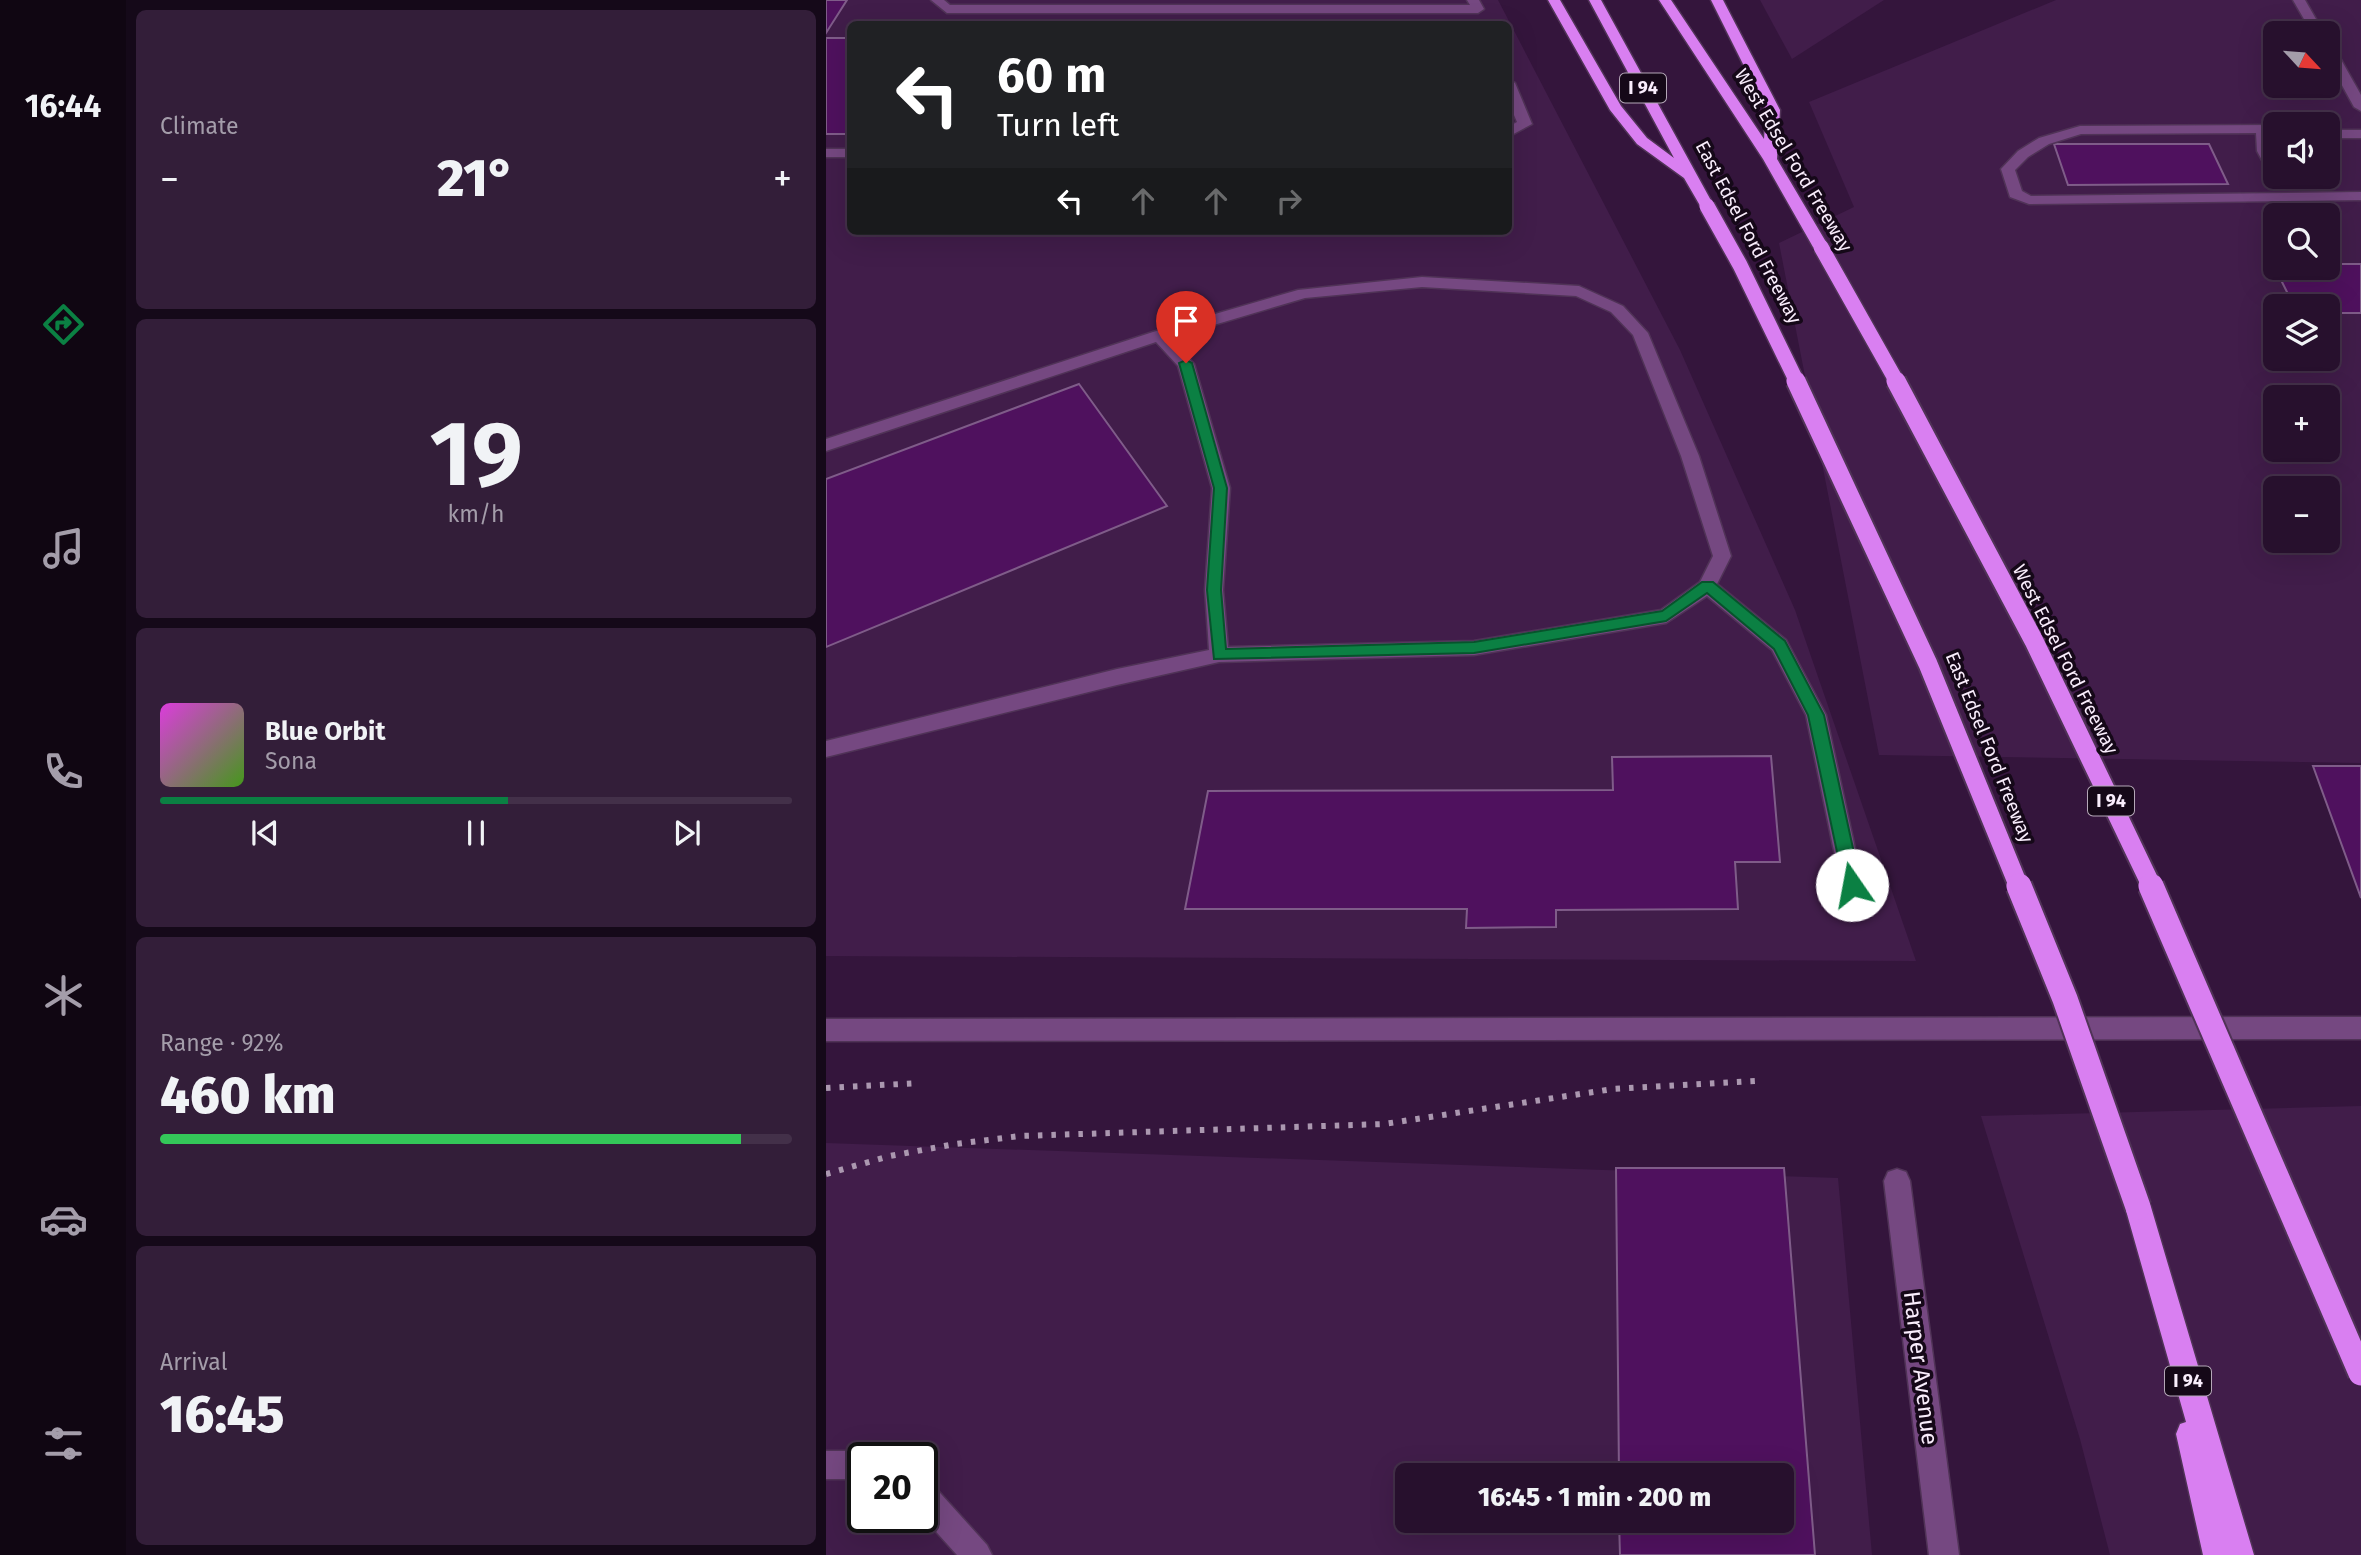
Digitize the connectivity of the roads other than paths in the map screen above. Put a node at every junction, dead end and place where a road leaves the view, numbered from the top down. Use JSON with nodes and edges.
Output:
{"nodes":[{"id":1,"x":1554,"y":0,"type":"edge"},
{"id":2,"x":1595,"y":0,"type":"edge"},
{"id":3,"x":1665,"y":0,"type":"edge"},
{"id":4,"x":1717,"y":0,"type":"edge"},
{"id":5,"x":2299,"y":0,"type":"edge"},
{"id":6,"x":945,"y":3,"type":"edge"},
{"id":7,"x":1475,"y":4,"type":"edge"},
{"id":8,"x":1483,"y":21,"type":"edge"},
{"id":9,"x":2311,"y":21,"type":"edge"},
{"id":10,"x":2340,"y":70,"type":"edge"},
{"id":11,"x":1512,"y":93,"type":"edge"},
{"id":12,"x":2361,"y":107,"type":"edge"},
{"id":13,"x":2263,"y":129,"type":"edge"},
{"id":14,"x":1512,"y":131,"type":"edge"},
{"id":15,"x":2340,"y":134,"type":"edge"},
{"id":16,"x":2361,"y":134,"type":"edge"},
{"id":17,"x":826,"y":153,"type":"edge"},
{"id":18,"x":847,"y":153,"type":"edge"},
{"id":19,"x":1770,"y":159,"type":"junction"},
{"id":20,"x":1691,"y":177,"type":"junction"},
{"id":21,"x":2285,"y":189,"type":"edge"},
{"id":22,"x":2361,"y":196,"type":"edge"},
{"id":23,"x":2289,"y":197,"type":"junction"},
{"id":24,"x":1158,"y":336,"type":"junction"},
{"id":25,"x":826,"y":445,"type":"edge"},
{"id":26,"x":1707,"y":586,"type":"junction"},
{"id":27,"x":1219,"y":655,"type":"junction"},
{"id":28,"x":826,"y":749,"type":"edge"},
{"id":29,"x":1852,"y":885,"type":"dead end"},
{"id":30,"x":2361,"y":1028,"type":"edge"},
{"id":31,"x":826,"y":1030,"type":"edge"},
{"id":32,"x":1897,"y":1181,"type":"dead end"},
{"id":33,"x":2138,"y":1207,"type":"junction"},
{"id":34,"x":2361,"y":1373,"type":"edge"},
{"id":35,"x":826,"y":1465,"type":"edge"},
{"id":36,"x":847,"y":1465,"type":"edge"},
{"id":37,"x":938,"y":1512,"type":"edge"},
{"id":38,"x":977,"y":1555,"type":"edge"},
{"id":39,"x":1944,"y":1555,"type":"edge"},
{"id":40,"x":2218,"y":1555,"type":"edge"},
{"id":41,"x":2239,"y":1555,"type":"edge"}],
"edges":[{"from":1,"to":20,"type":"highway"},
{"from":2,"to":20,"type":"highway","name":"East Edsel Ford Freeway","number":"I 94"},
{"from":3,"to":19,"type":"highway","name":"West Edsel Ford Freeway","number":"I 94"},
{"from":4,"to":19,"type":"highway"},
{"from":5,"to":9,"type":"street"},
{"from":6,"to":7,"type":"street"},
{"from":7,"to":8,"type":"street"},
{"from":10,"to":12,"type":"street"},
{"from":11,"to":14,"type":"street"},
{"from":13,"to":23,"type":"street"},
{"from":15,"to":16,"type":"street"},
{"from":17,"to":18,"type":"street"},
{"from":19,"to":34,"type":"highway","name":"West Edsel Ford Freeway","number":"I 94","bridge":true},
{"from":20,"to":33,"type":"highway","name":"East Edsel Ford Freeway","number":"I 94","bridge":true},
{"from":21,"to":23,"type":"street"},
{"from":22,"to":23,"type":"street"},
{"from":24,"to":25,"type":"street"},
{"from":24,"to":26,"type":"street"},
{"from":24,"to":27,"type":"street"},
{"from":26,"to":27,"type":"street"},
{"from":26,"to":29,"type":"street"},
{"from":27,"to":28,"type":"street"},
{"from":30,"to":31,"type":"street"},
{"from":32,"to":39,"type":"street","name":"Harper Avenue"},
{"from":33,"to":40,"type":"highway"},
{"from":33,"to":41,"type":"highway","name":"East Edsel Ford Freeway","number":"I 94"},
{"from":35,"to":36,"type":"street"},
{"from":37,"to":38,"type":"street"}]}
